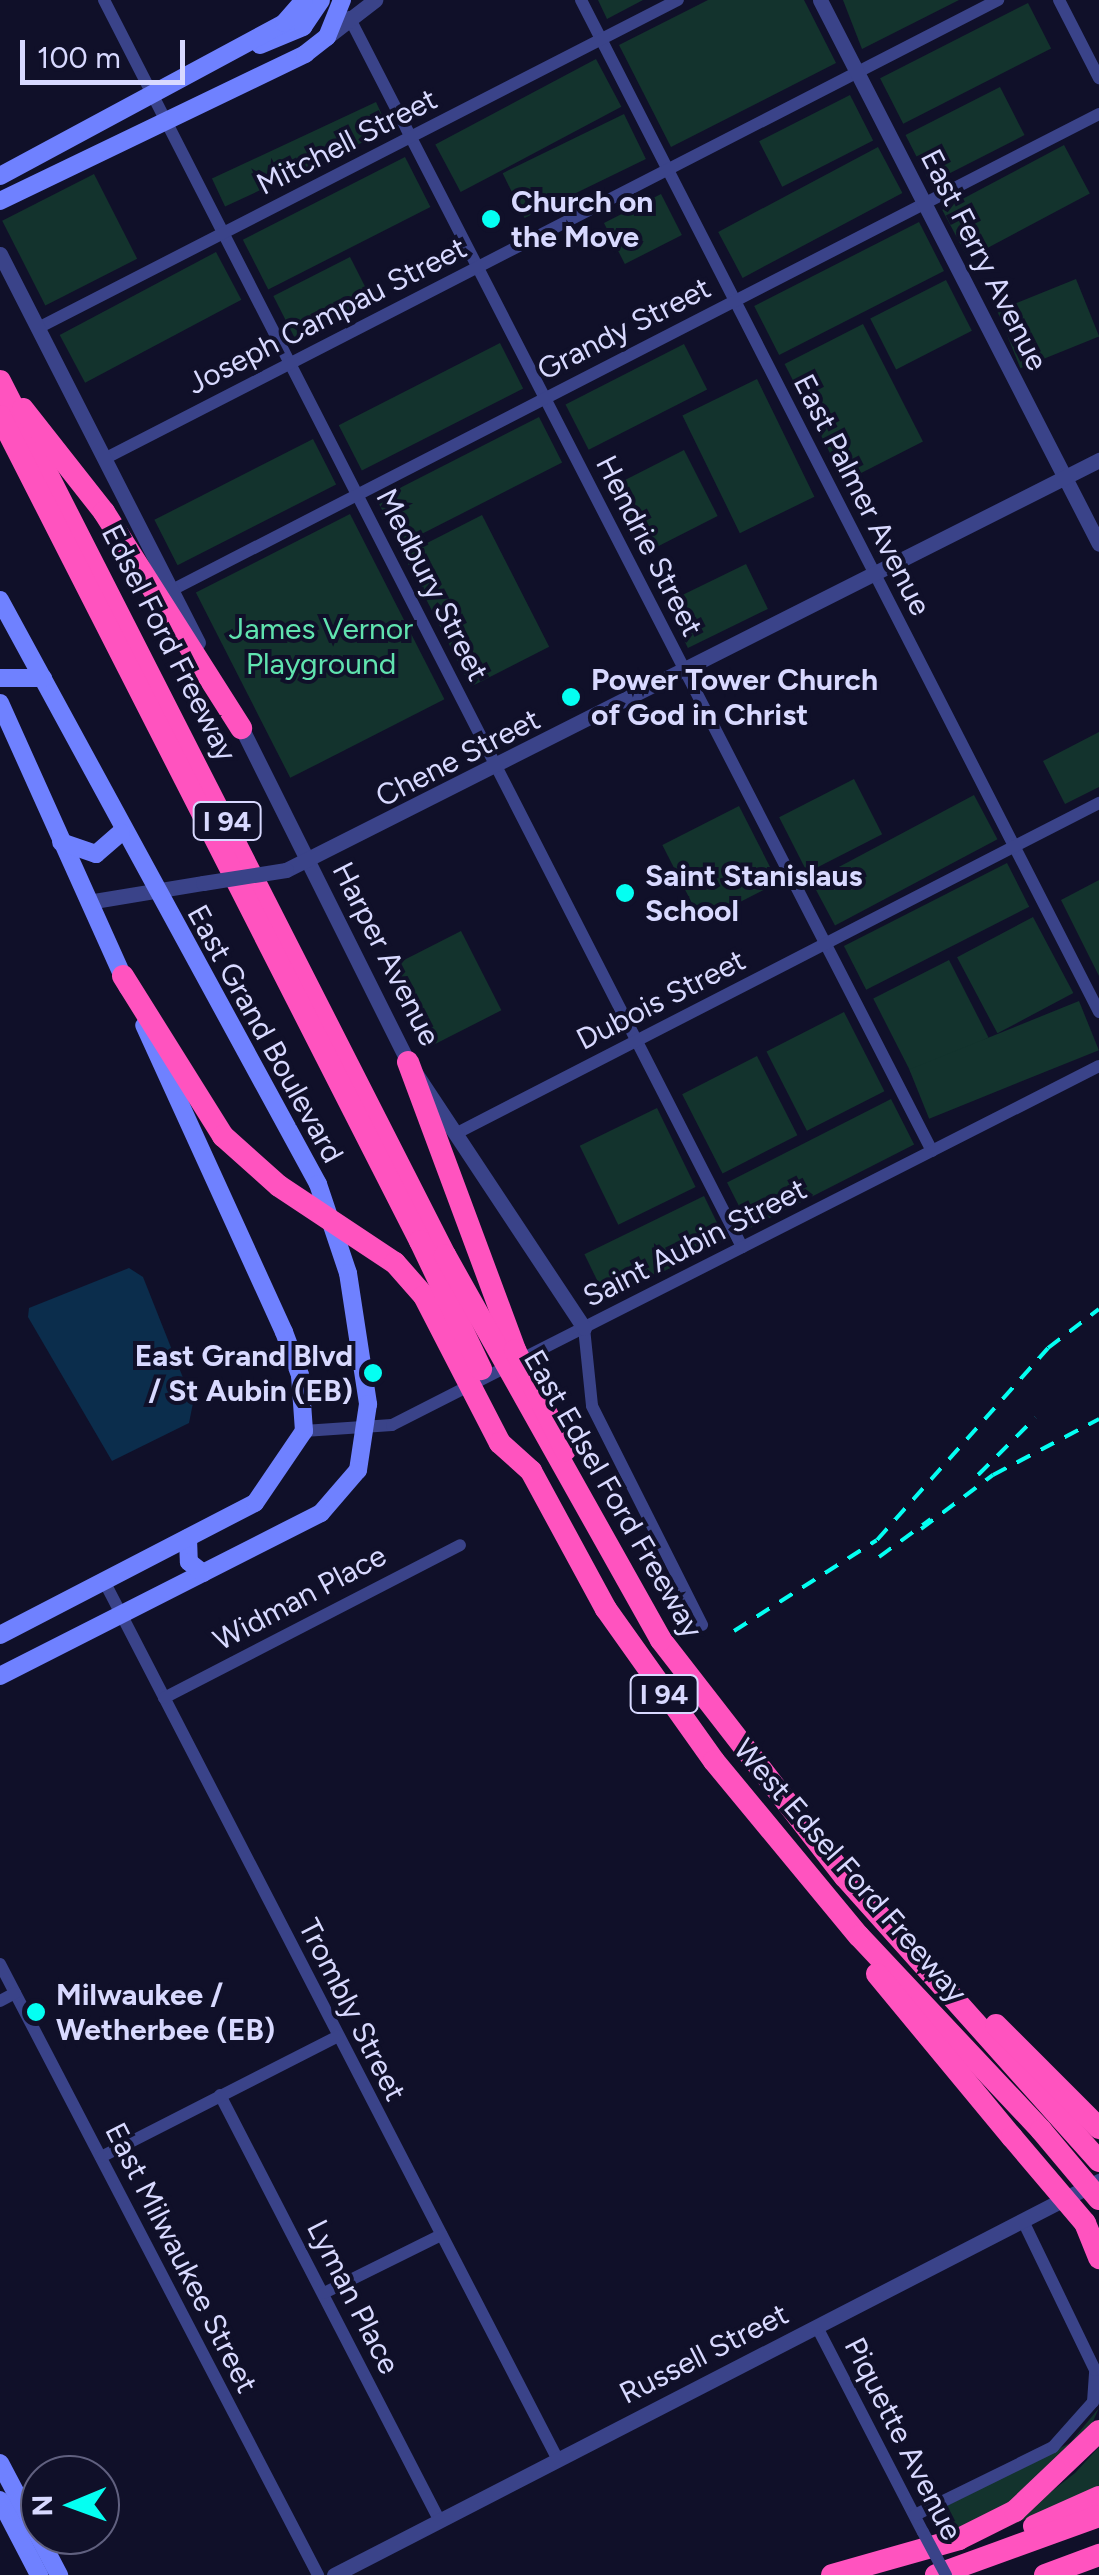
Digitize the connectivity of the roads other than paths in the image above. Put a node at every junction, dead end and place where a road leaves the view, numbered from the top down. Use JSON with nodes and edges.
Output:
{"nodes":[{"id":1,"x":104,"y":0,"type":"edge"},
{"id":2,"x":304,"y":0,"type":"edge"},
{"id":3,"x":321,"y":0,"type":"edge"},
{"id":4,"x":375,"y":0,"type":"edge"},
{"id":5,"x":581,"y":0,"type":"edge"},
{"id":6,"x":678,"y":0,"type":"edge"},
{"id":7,"x":820,"y":0,"type":"edge"},
{"id":8,"x":998,"y":0,"type":"edge"},
{"id":9,"x":1059,"y":0,"type":"edge"},
{"id":10,"x":346,"y":9,"type":"edge"},
{"id":11,"x":602,"y":40,"type":"junction"},
{"id":12,"x":222,"y":57,"type":"junction"},
{"id":13,"x":857,"y":72,"type":"junction"},
{"id":14,"x":1099,"y":78,"type":"edge"},
{"id":15,"x":149,"y":90,"type":"junction"},
{"id":16,"x":1099,"y":114,"type":"edge"},
{"id":17,"x":164,"y":119,"type":"junction"},
{"id":18,"x":412,"y":137,"type":"junction"},
{"id":19,"x":668,"y":169,"type":"junction"},
{"id":20,"x":0,"y":176,"type":"edge"},
{"id":21,"x":0,"y":200,"type":"edge"},
{"id":22,"x":924,"y":204,"type":"junction"},
{"id":23,"x":223,"y":232,"type":"junction"},
{"id":24,"x":0,"y":254,"type":"edge"},
{"id":25,"x":478,"y":267,"type":"junction"},
{"id":26,"x":735,"y":300,"type":"junction"},
{"id":27,"x":38,"y":328,"type":"junction"},
{"id":28,"x":290,"y":363,"type":"junction"},
{"id":29,"x":2,"y":386,"type":"edge"},
{"id":30,"x":545,"y":398,"type":"junction"},
{"id":31,"x":0,"y":416,"type":"edge"},
{"id":32,"x":106,"y":458,"type":"junction"},
{"id":33,"x":1099,"y":460,"type":"edge"},
{"id":34,"x":1065,"y":478,"type":"junction"},
{"id":35,"x":357,"y":494,"type":"junction"},
{"id":36,"x":1099,"y":544,"type":"edge"},
{"id":37,"x":875,"y":575,"type":"junction"},
{"id":38,"x":172,"y":590,"type":"junction"},
{"id":39,"x":0,"y":600,"type":"edge"},
{"id":40,"x":686,"y":672,"type":"junction"},
{"id":41,"x":0,"y":678,"type":"edge"},
{"id":42,"x":43,"y":678,"type":"junction"},
{"id":43,"x":0,"y":703,"type":"edge"},
{"id":44,"x":241,"y":728,"type":"junction"},
{"id":45,"x":498,"y":769,"type":"junction"},
{"id":46,"x":1099,"y":803,"type":"edge"},
{"id":47,"x":121,"y":832,"type":"junction"},
{"id":48,"x":60,"y":841,"type":"junction"},
{"id":49,"x":1014,"y":846,"type":"junction"},
{"id":50,"x":309,"y":864,"type":"junction"},
{"id":51,"x":152,"y":892,"type":"junction"},
{"id":52,"x":88,"y":902,"type":"junction"},
{"id":53,"x":825,"y":944,"type":"junction"},
{"id":54,"x":123,"y":976,"type":"junction"},
{"id":55,"x":1099,"y":1012,"type":"edge"},
{"id":56,"x":637,"y":1040,"type":"junction"},
{"id":57,"x":408,"y":1062,"type":"junction"},
{"id":58,"x":1099,"y":1066,"type":"edge"},
{"id":59,"x":460,"y":1132,"type":"junction"},
{"id":60,"x":932,"y":1151,"type":"junction"},
{"id":61,"x":420,"y":1241,"type":"joint"},
{"id":62,"x":742,"y":1247,"type":"junction"},
{"id":63,"x":445,"y":1254,"type":"joint"},
{"id":64,"x":584,"y":1328,"type":"junction"},
{"id":65,"x":304,"y":1431,"type":"junction"},
{"id":66,"x":366,"y":1434,"type":"junction"},
{"id":67,"x":531,"y":1471,"type":"junction"},
{"id":68,"x":188,"y":1538,"type":"junction"},
{"id":69,"x":460,"y":1546,"type":"dead end"},
{"id":70,"x":204,"y":1573,"type":"junction"},
{"id":71,"x":104,"y":1582,"type":"junction"},
{"id":72,"x":120,"y":1614,"type":"junction"},
{"id":73,"x":702,"y":1624,"type":"dead end"},
{"id":74,"x":0,"y":1635,"type":"edge"},
{"id":75,"x":661,"y":1640,"type":"junction"},
{"id":76,"x":0,"y":1676,"type":"edge"},
{"id":77,"x":164,"y":1698,"type":"junction"},
{"id":78,"x":859,"y":1936,"type":"junction"},
{"id":79,"x":0,"y":1964,"type":"edge"},
{"id":80,"x":15,"y":1994,"type":"junction"},
{"id":81,"x":0,"y":2001,"type":"edge"},
{"id":82,"x":338,"y":2036,"type":"junction"},
{"id":83,"x":220,"y":2095,"type":"junction"},
{"id":84,"x":1059,"y":2118,"type":"junction"},
{"id":85,"x":1099,"y":2128,"type":"edge"},
{"id":86,"x":101,"y":2157,"type":"junction"},
{"id":87,"x":1099,"y":2162,"type":"edge"},
{"id":88,"x":1099,"y":2181,"type":"edge"},
{"id":89,"x":1099,"y":2199,"type":"edge"},
{"id":90,"x":1022,"y":2221,"type":"junction"},
{"id":91,"x":1092,"y":2231,"type":"edge"},
{"id":92,"x":441,"y":2235,"type":"junction"},
{"id":93,"x":1099,"y":2258,"type":"edge"},
{"id":94,"x":324,"y":2293,"type":"junction"},
{"id":95,"x":817,"y":2327,"type":"junction"},
{"id":96,"x":1099,"y":2431,"type":"edge"},
{"id":97,"x":558,"y":2460,"type":"junction"},
{"id":98,"x":0,"y":2463,"type":"edge"},
{"id":99,"x":1099,"y":2497,"type":"edge"},
{"id":100,"x":0,"y":2500,"type":"edge"},
{"id":101,"x":915,"y":2515,"type":"junction"},
{"id":102,"x":1099,"y":2516,"type":"edge"},
{"id":103,"x":440,"y":2521,"type":"junction"},
{"id":104,"x":1099,"y":2556,"type":"edge"},
{"id":105,"x":983,"y":2560,"type":"junction"},
{"id":106,"x":52,"y":2574,"type":"edge"},
{"id":107,"x":318,"y":2575,"type":"edge"},
{"id":108,"x":334,"y":2575,"type":"edge"},
{"id":109,"x":832,"y":2575,"type":"edge"},
{"id":110,"x":936,"y":2575,"type":"edge"},
{"id":111,"x":946,"y":2575,"type":"edge"},
{"id":112,"x":1046,"y":2575,"type":"edge"}],
"edges":[{"from":1,"to":15,"type":"street","name":"Medbury Street"},
{"from":2,"to":12,"type":"main road"},
{"from":3,"to":12,"type":"main road"},
{"from":4,"to":10,"type":"street"},
{"from":5,"to":11,"type":"street","name":"East Palmer Avenue"},
{"from":6,"to":11,"type":"street","name":"Mitchell Street"},
{"from":7,"to":13,"type":"street","name":"East Ferry Avenue"},
{"from":8,"to":13,"type":"street","name":"Joseph Campau Street"},
{"from":9,"to":14,"type":"street"},
{"from":10,"to":17,"type":"main road"},
{"from":10,"to":18,"type":"street","name":"Hendrie Street"},
{"from":11,"to":18,"type":"street","name":"Mitchell Street"},
{"from":11,"to":19,"type":"street","name":"East Palmer Avenue"},
{"from":12,"to":15,"type":"main road"},
{"from":13,"to":19,"type":"street","name":"Joseph Campau Street"},
{"from":13,"to":22,"type":"street","name":"East Ferry Avenue"},
{"from":15,"to":17,"type":"street","name":"Medbury Street"},
{"from":15,"to":20,"type":"main road"},
{"from":16,"to":22,"type":"street","name":"Grandy Street"},
{"from":17,"to":21,"type":"main road"},
{"from":17,"to":23,"type":"street","name":"Medbury Street"},
{"from":18,"to":23,"type":"street","name":"Mitchell Street"},
{"from":18,"to":25,"type":"street","name":"Hendrie Street"},
{"from":19,"to":25,"type":"street","name":"Joseph Campau Street"},
{"from":19,"to":26,"type":"street","name":"East Palmer Avenue"},
{"from":22,"to":26,"type":"street","name":"Grandy Street"},
{"from":22,"to":34,"type":"street","name":"East Ferry Avenue"},
{"from":23,"to":27,"type":"street","name":"Mitchell Street"},
{"from":23,"to":28,"type":"street","name":"Medbury Street"},
{"from":24,"to":27,"type":"street","name":"Harper Avenue"},
{"from":25,"to":28,"type":"street","name":"Joseph Campau Street"},
{"from":25,"to":30,"type":"street","name":"Hendrie Street"},
{"from":26,"to":30,"type":"street","name":"Grandy Street"},
{"from":26,"to":37,"type":"street","name":"East Palmer Avenue"},
{"from":27,"to":32,"type":"street","name":"Harper Avenue"},
{"from":28,"to":32,"type":"street","name":"Joseph Campau Street"},
{"from":28,"to":35,"type":"street","name":"Medbury Street"},
{"from":29,"to":44,"type":"highway"},
{"from":29,"to":63,"type":"highway","name":"Edsel Ford Freeway","number":"I 94"},
{"from":30,"to":35,"type":"street","name":"Grandy Street"},
{"from":30,"to":40,"type":"street","name":"Hendrie Street"},
{"from":31,"to":61,"type":"highway","name":"Edsel Ford Freeway","number":"I 94"},
{"from":32,"to":38,"type":"street","name":"Harper Avenue"},
{"from":33,"to":34,"type":"street","name":"Chene Street"},
{"from":34,"to":36,"type":"street","name":"East Ferry Avenue"},
{"from":34,"to":37,"type":"street","name":"Chene Street"},
{"from":35,"to":38,"type":"street","name":"Grandy Street"},
{"from":35,"to":45,"type":"street","name":"Medbury Street"},
{"from":37,"to":40,"type":"street","name":"Chene Street"},
{"from":37,"to":49,"type":"street","name":"East Palmer Avenue"},
{"from":38,"to":44,"type":"street","name":"Harper Avenue"},
{"from":39,"to":42,"type":"main road","name":"East Grand Boulevard"},
{"from":40,"to":45,"type":"street","name":"Chene Street"},
{"from":40,"to":53,"type":"street","name":"Hendrie Street"},
{"from":41,"to":42,"type":"main road"},
{"from":42,"to":47,"type":"main road","name":"East Grand Boulevard"},
{"from":43,"to":48,"type":"main road"},
{"from":44,"to":50,"type":"street","name":"Harper Avenue"},
{"from":45,"to":50,"type":"street","name":"Chene Street"},
{"from":45,"to":56,"type":"street","name":"Medbury Street"},
{"from":46,"to":49,"type":"street","name":"Dubois Street"},
{"from":47,"to":48,"type":"main road"},
{"from":47,"to":51,"type":"main road","name":"East Grand Boulevard"},
{"from":48,"to":52,"type":"main road"},
{"from":49,"to":53,"type":"street","name":"Dubois Street"},
{"from":49,"to":55,"type":"street","name":"East Palmer Avenue"},
{"from":50,"to":51,"type":"street","name":"Chene Street","bridge":true},
{"from":50,"to":57,"type":"street","name":"Harper Avenue"},
{"from":51,"to":52,"type":"street","name":"Chene Street"},
{"from":51,"to":66,"type":"main road","name":"East Grand Boulevard"},
{"from":52,"to":54,"type":"main road"},
{"from":53,"to":56,"type":"street","name":"Dubois Street"},
{"from":53,"to":60,"type":"street","name":"Hendrie Street"},
{"from":54,"to":65,"type":"main road"},
{"from":54,"to":67,"type":"highway","bridge":true},
{"from":56,"to":59,"type":"street","name":"Dubois Street"},
{"from":56,"to":62,"type":"street","name":"Medbury Street"},
{"from":57,"to":59,"type":"street","name":"Harper Avenue"},
{"from":57,"to":75,"type":"highway","bridge":true},
{"from":58,"to":60,"type":"street","name":"Saint Aubin Street"},
{"from":59,"to":64,"type":"street","name":"Harper Avenue"},
{"from":60,"to":62,"type":"street","name":"Saint Aubin Street"},
{"from":61,"to":67,"type":"highway","name":"West Edsel Ford Freeway","number":"I 94","bridge":true},
{"from":62,"to":64,"type":"street","name":"Saint Aubin Street"},
{"from":63,"to":75,"type":"highway","name":"East Edsel Ford Freeway","number":"I 94","bridge":true},
{"from":64,"to":66,"type":"street","name":"Saint Aubin Street"},
{"from":64,"to":73,"type":"street","name":"Harper Avenue"},
{"from":65,"to":66,"type":"street","name":"Saint Aubin Street"},
{"from":65,"to":68,"type":"main road"},
{"from":66,"to":70,"type":"main road","name":"East Grand Boulevard"},
{"from":67,"to":78,"type":"highway","name":"West Edsel Ford Freeway","number":"I 94"},
{"from":68,"to":70,"type":"main road"},
{"from":68,"to":71,"type":"main road"},
{"from":69,"to":77,"type":"street","name":"Widman Place"},
{"from":70,"to":72,"type":"main road","name":"East Grand Boulevard"},
{"from":71,"to":72,"type":"street","name":"Trombly Street"},
{"from":71,"to":74,"type":"main road"},
{"from":72,"to":76,"type":"main road","name":"East Grand Boulevard"},
{"from":72,"to":77,"type":"street","name":"Trombly Street"},
{"from":75,"to":84,"type":"highway","name":"East Edsel Ford Freeway","number":"I 94"},
{"from":77,"to":82,"type":"street","name":"Trombly Street"},
{"from":78,"to":84,"type":"highway","name":"West Edsel Ford Freeway","number":"I 94"},
{"from":78,"to":91,"type":"highway","bridge":true},
{"from":79,"to":80,"type":"street","name":"East Milwaukee Street"},
{"from":80,"to":81,"type":"street"},
{"from":80,"to":86,"type":"street","name":"East Milwaukee Street"},
{"from":82,"to":83,"type":"street"},
{"from":82,"to":92,"type":"street","name":"Trombly Street"},
{"from":83,"to":86,"type":"street"},
{"from":83,"to":94,"type":"street","name":"Lyman Place"},
{"from":84,"to":85,"type":"highway"},
{"from":84,"to":87,"type":"highway","number":"I 94"},
{"from":84,"to":89,"type":"highway","name":"West Edsel Ford Freeway","number":"I 94","bridge":true},
{"from":86,"to":107,"type":"street","name":"East Milwaukee Street"},
{"from":88,"to":90,"type":"street","name":"Russell Street"},
{"from":90,"to":95,"type":"street","name":"Russell Street"},
{"from":90,"to":101,"type":"street"},
{"from":91,"to":93,"type":"highway"},
{"from":92,"to":94,"type":"street"},
{"from":92,"to":97,"type":"street","name":"Trombly Street"},
{"from":94,"to":103,"type":"street","name":"Lyman Place"},
{"from":95,"to":97,"type":"street","name":"Russell Street"},
{"from":95,"to":101,"type":"street","name":"Piquette Avenue"},
{"from":96,"to":109,"type":"highway"},
{"from":97,"to":103,"type":"street","name":"Russell Street"},
{"from":98,"to":106,"type":"main road"},
{"from":99,"to":105,"type":"highway"},
{"from":100,"to":106,"type":"main road"},
{"from":101,"to":111,"type":"street","name":"Piquette Avenue","bridge":true},
{"from":102,"to":105,"type":"highway"},
{"from":103,"to":108,"type":"street","name":"Russell Street"},
{"from":104,"to":112,"type":"highway"},
{"from":105,"to":110,"type":"highway"}]}
